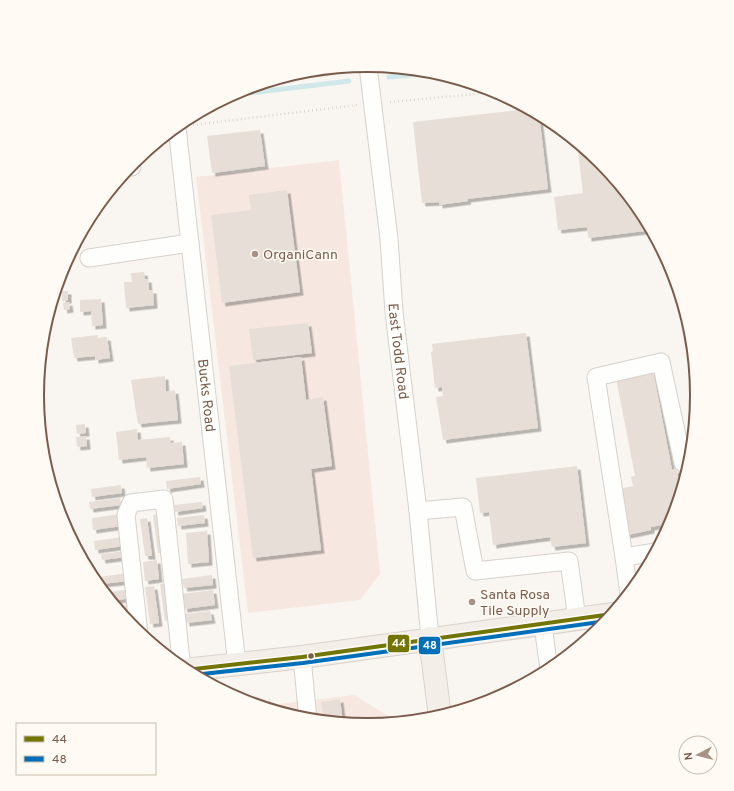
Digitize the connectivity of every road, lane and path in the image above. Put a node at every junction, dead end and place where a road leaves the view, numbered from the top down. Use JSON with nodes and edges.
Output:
{"nodes":[{"id":1,"x":369,"y":72,"type":"edge"},
{"id":2,"x":481,"y":94,"type":"edge"},
{"id":3,"x":373,"y":104,"type":"junction"},
{"id":4,"x":192,"y":125,"type":"edge"},
{"id":5,"x":181,"y":131,"type":"edge"},
{"id":6,"x":190,"y":242,"type":"junction"},
{"id":7,"x":89,"y":258,"type":"dead end"},
{"id":8,"x":684,"y":461,"type":"edge"},
{"id":9,"x":418,"y":511,"type":"junction"},
{"id":10,"x":649,"y":553,"type":"edge"},
{"id":11,"x":624,"y":557,"type":"junction"},
{"id":12,"x":628,"y":586,"type":"edge"},
{"id":13,"x":603,"y":615,"type":"edge"},
{"id":14,"x":577,"y":619,"type":"junction"},
{"id":15,"x":139,"y":624,"type":"edge"},
{"id":16,"x":543,"y":625,"type":"junction"},
{"id":17,"x":430,"y":638,"type":"junction"},
{"id":18,"x":302,"y":657,"type":"junction"},
{"id":19,"x":181,"y":659,"type":"edge"},
{"id":20,"x":548,"y":663,"type":"edge"},
{"id":21,"x":237,"y":665,"type":"junction"},
{"id":22,"x":196,"y":669,"type":"edge"},
{"id":23,"x":273,"y":700,"type":"dead end"},
{"id":24,"x":264,"y":701,"type":"edge"},
{"id":25,"x":439,"y":710,"type":"edge"},
{"id":26,"x":307,"y":713,"type":"edge"}],
"edges":[{"from":1,"to":3,"type":"street","name":"East Todd Road"},
{"from":2,"to":3,"type":"path"},
{"from":3,"to":4,"type":"path"},
{"from":3,"to":9,"type":"street","name":"East Todd Road"},
{"from":5,"to":6,"type":"street","name":"Bucks Road"},
{"from":6,"to":7,"type":"street"},
{"from":6,"to":21,"type":"street","name":"Bucks Road"},
{"from":8,"to":11,"type":"street"},
{"from":9,"to":14,"type":"street"},
{"from":9,"to":17,"type":"street","name":"East Todd Road"},
{"from":10,"to":11,"type":"street"},
{"from":11,"to":12,"type":"street"},
{"from":13,"to":14,"type":"main road"},
{"from":14,"to":16,"type":"main road"},
{"from":15,"to":19,"type":"street"},
{"from":16,"to":17,"type":"main road"},
{"from":16,"to":20,"type":"street"},
{"from":17,"to":18,"type":"main road"},
{"from":17,"to":25,"type":"main road"},
{"from":18,"to":21,"type":"main road"},
{"from":18,"to":26,"type":"street"},
{"from":21,"to":22,"type":"main road"},
{"from":23,"to":24,"type":"path"}]}
